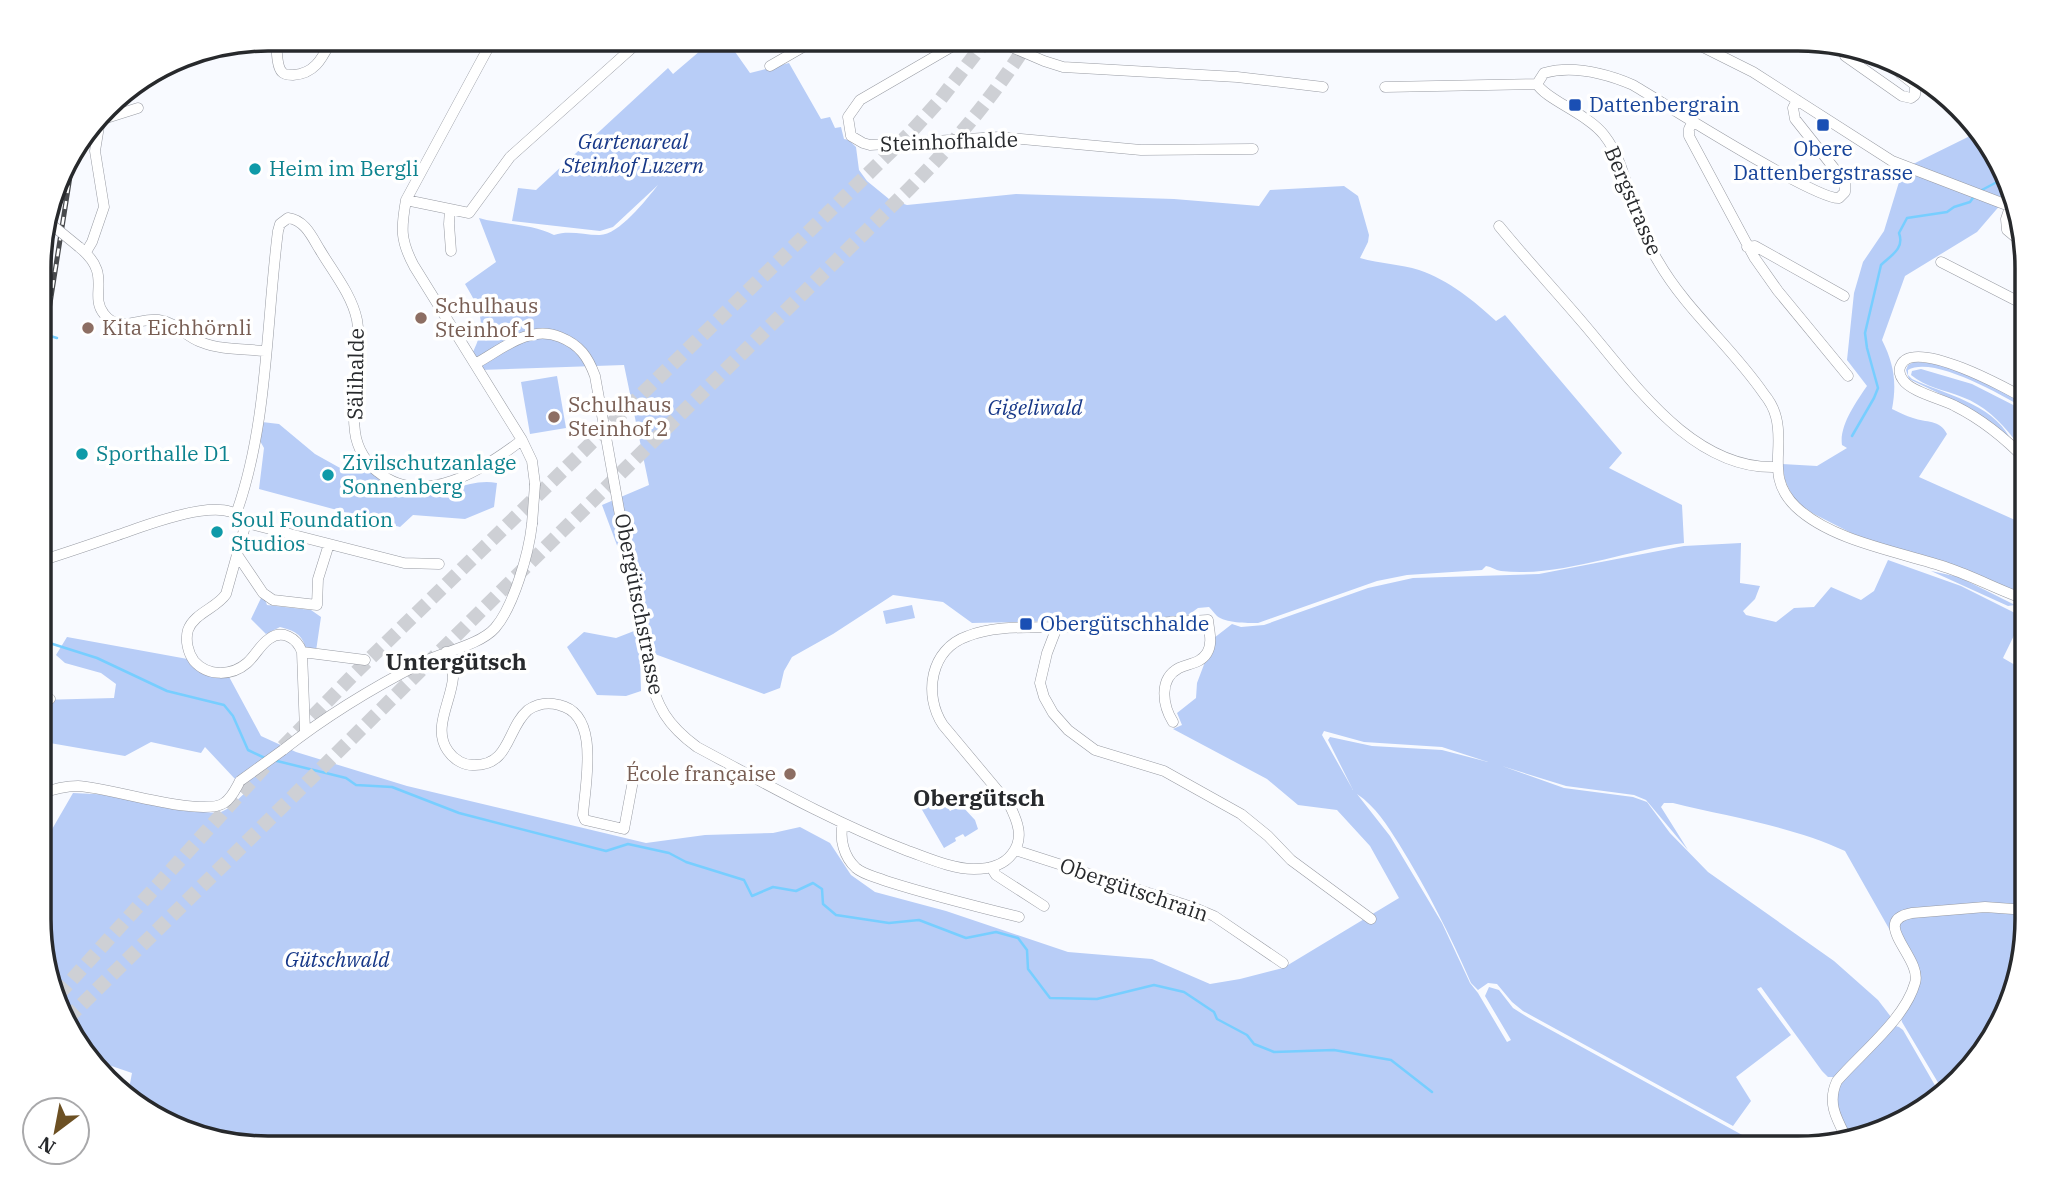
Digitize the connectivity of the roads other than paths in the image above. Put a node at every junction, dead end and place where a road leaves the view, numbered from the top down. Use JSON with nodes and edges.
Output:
{"nodes":[{"id":1,"x":278,"y":51,"type":"edge"},
{"id":2,"x":326,"y":51,"type":"edge"},
{"id":3,"x":486,"y":51,"type":"edge"},
{"id":4,"x":628,"y":51,"type":"edge"},
{"id":5,"x":794,"y":51,"type":"edge"},
{"id":6,"x":943,"y":51,"type":"edge"},
{"id":7,"x":1022,"y":51,"type":"edge"},
{"id":8,"x":1714,"y":51,"type":"edge"},
{"id":9,"x":1844,"y":56,"type":"dead end"},
{"id":10,"x":769,"y":65,"type":"dead end"},
{"id":11,"x":1537,"y":84,"type":"junction"},
{"id":12,"x":1915,"y":86,"type":"edge"},
{"id":13,"x":1323,"y":87,"type":"dead end"},
{"id":14,"x":1385,"y":87,"type":"dead end"},
{"id":15,"x":1797,"y":100,"type":"junction"},
{"id":16,"x":138,"y":108,"type":"dead end"},
{"id":17,"x":115,"y":115,"type":"edge"},
{"id":18,"x":1693,"y":121,"type":"junction"},
{"id":19,"x":98,"y":134,"type":"edge"},
{"id":20,"x":1253,"y":149,"type":"dead end"},
{"id":21,"x":406,"y":200,"type":"junction"},
{"id":22,"x":2006,"y":205,"type":"edge"},
{"id":23,"x":450,"y":209,"type":"junction"},
{"id":24,"x":2008,"y":213,"type":"edge"},
{"id":25,"x":1499,"y":226,"type":"dead end"},
{"id":26,"x":55,"y":227,"type":"edge"},
{"id":27,"x":2012,"y":234,"type":"edge"},
{"id":28,"x":1747,"y":247,"type":"junction"},
{"id":29,"x":83,"y":250,"type":"junction"},
{"id":30,"x":451,"y":251,"type":"dead end"},
{"id":31,"x":1941,"y":262,"type":"dead end"},
{"id":32,"x":1844,"y":296,"type":"dead end"},
{"id":33,"x":2015,"y":300,"type":"edge"},
{"id":34,"x":265,"y":351,"type":"junction"},
{"id":35,"x":475,"y":365,"type":"junction"},
{"id":36,"x":1848,"y":376,"type":"dead end"},
{"id":37,"x":2015,"y":394,"type":"edge"},
{"id":38,"x":522,"y":440,"type":"junction"},
{"id":39,"x":2015,"y":448,"type":"edge"},
{"id":40,"x":1776,"y":467,"type":"junction"},
{"id":41,"x":240,"y":518,"type":"junction"},
{"id":42,"x":329,"y":544,"type":"junction"},
{"id":43,"x":238,"y":556,"type":"junction"},
{"id":44,"x":51,"y":557,"type":"edge"},
{"id":45,"x":439,"y":564,"type":"dead end"},
{"id":46,"x":2015,"y":595,"type":"edge"},
{"id":47,"x":1058,"y":627,"type":"junction"},
{"id":48,"x":302,"y":652,"type":"junction"},
{"id":49,"x":446,"y":652,"type":"junction"},
{"id":50,"x":365,"y":660,"type":"dead end"},
{"id":51,"x":1173,"y":722,"type":"dead end"},
{"id":52,"x":305,"y":731,"type":"junction"},
{"id":53,"x":635,"y":770,"type":"dead end"},
{"id":54,"x":51,"y":790,"type":"edge"},
{"id":55,"x":843,"y":823,"type":"junction"},
{"id":56,"x":1015,"y":850,"type":"junction"},
{"id":57,"x":991,"y":867,"type":"junction"},
{"id":58,"x":1044,"y":906,"type":"dead end"},
{"id":59,"x":2015,"y":910,"type":"edge"},
{"id":60,"x":1019,"y":917,"type":"dead end"},
{"id":61,"x":1371,"y":919,"type":"dead end"},
{"id":62,"x":1283,"y":963,"type":"dead end"},
{"id":63,"x":1843,"y":1131,"type":"edge"}],
"edges":[{"from":1,"to":2,"type":"street"},
{"from":3,"to":21,"type":"street"},
{"from":4,"to":23,"type":"street"},
{"from":5,"to":10,"type":"street"},
{"from":6,"to":20,"type":"street","name":"Steinhofhalde"},
{"from":7,"to":13,"type":"street"},
{"from":8,"to":15,"type":"street"},
{"from":9,"to":12,"type":"street"},
{"from":11,"to":14,"type":"street"},
{"from":11,"to":18,"type":"street"},
{"from":11,"to":40,"type":"street","name":"Bergstrasse"},
{"from":15,"to":18,"type":"street"},
{"from":15,"to":22,"type":"street"},
{"from":16,"to":17,"type":"street"},
{"from":18,"to":28,"type":"street"},
{"from":19,"to":29,"type":"street"},
{"from":21,"to":23,"type":"street"},
{"from":21,"to":35,"type":"street"},
{"from":23,"to":30,"type":"street"},
{"from":24,"to":27,"type":"street"},
{"from":25,"to":40,"type":"street"},
{"from":26,"to":29,"type":"street","bridge":true},
{"from":28,"to":32,"type":"street"},
{"from":28,"to":36,"type":"street"},
{"from":29,"to":34,"type":"street"},
{"from":31,"to":33,"type":"street"},
{"from":34,"to":38,"type":"street","name":"Sälihalde"},
{"from":34,"to":41,"type":"street"},
{"from":35,"to":38,"type":"street"},
{"from":35,"to":55,"type":"street","name":"Obergütschstrasse"},
{"from":37,"to":39,"type":"street"},
{"from":38,"to":49,"type":"street","bridge":true},
{"from":40,"to":46,"type":"street"},
{"from":41,"to":42,"type":"street"},
{"from":41,"to":43,"type":"street"},
{"from":41,"to":44,"type":"street"},
{"from":42,"to":43,"type":"street"},
{"from":42,"to":45,"type":"street"},
{"from":43,"to":48,"type":"street"},
{"from":47,"to":51,"type":"street"},
{"from":47,"to":56,"type":"street"},
{"from":47,"to":61,"type":"street"},
{"from":48,"to":50,"type":"street"},
{"from":48,"to":52,"type":"street"},
{"from":49,"to":52,"type":"street"},
{"from":49,"to":53,"type":"street"},
{"from":52,"to":54,"type":"street","bridge":true},
{"from":55,"to":57,"type":"street","name":"Obergütschstrasse"},
{"from":55,"to":60,"type":"street"},
{"from":56,"to":57,"type":"street"},
{"from":56,"to":62,"type":"street","name":"Obergütschrain"},
{"from":57,"to":58,"type":"street"},
{"from":59,"to":63,"type":"street"}]}
